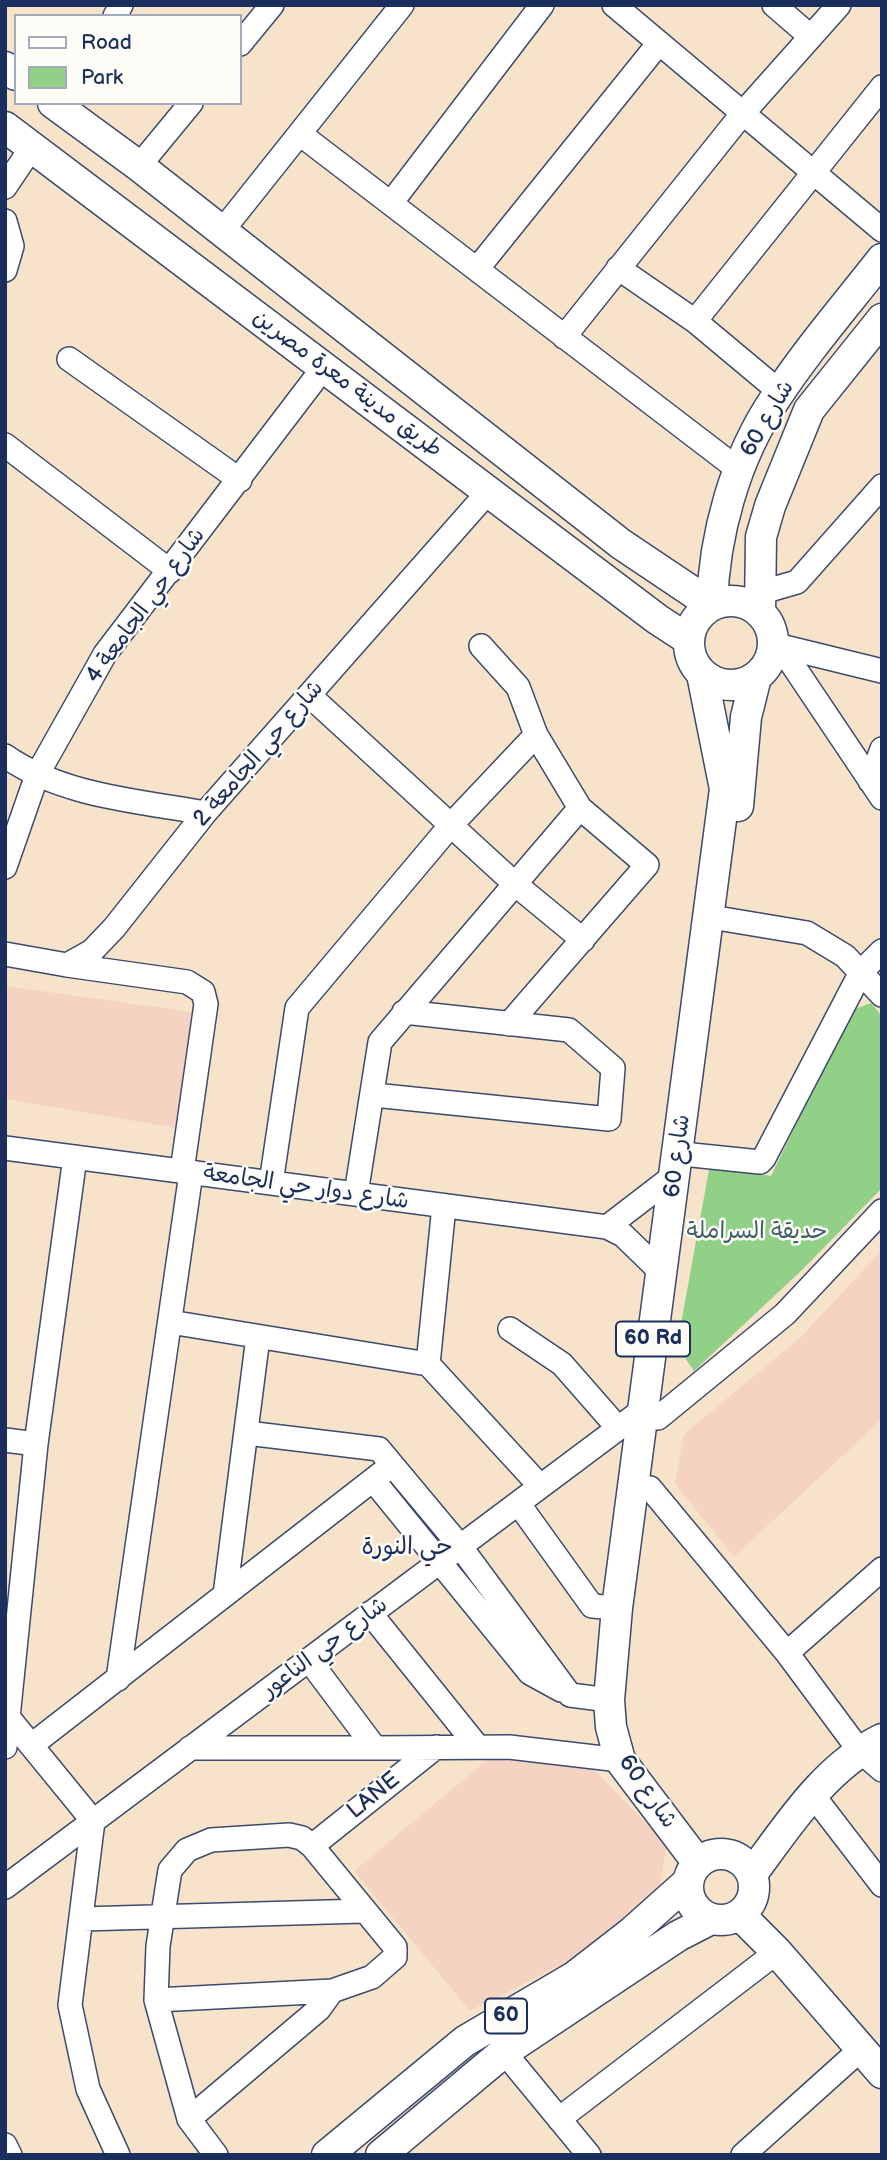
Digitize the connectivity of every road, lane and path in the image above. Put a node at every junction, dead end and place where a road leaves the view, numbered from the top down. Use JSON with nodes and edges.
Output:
{"nodes":[{"id":1,"x":272,"y":5,"type":"edge"},
{"id":2,"x":402,"y":5,"type":"edge"},
{"id":3,"x":542,"y":5,"type":"edge"},
{"id":4,"x":614,"y":5,"type":"edge"},
{"id":5,"x":774,"y":5,"type":"edge"},
{"id":6,"x":839,"y":5,"type":"edge"},
{"id":7,"x":811,"y":37,"type":"junction"},
{"id":8,"x":242,"y":42,"type":"edge"},
{"id":9,"x":659,"y":43,"type":"junction"},
{"id":10,"x":882,"y":87,"type":"edge"},
{"id":11,"x":189,"y":105,"type":"edge"},
{"id":12,"x":64,"y":107,"type":"edge"},
{"id":13,"x":743,"y":113,"type":"junction"},
{"id":14,"x":5,"y":127,"type":"edge"},
{"id":15,"x":300,"y":134,"type":"junction"},
{"id":16,"x":35,"y":150,"type":"junction"},
{"id":17,"x":139,"y":166,"type":"junction"},
{"id":18,"x":812,"y":171,"type":"junction"},
{"id":19,"x":5,"y":187,"type":"edge"},
{"id":20,"x":391,"y":203,"type":"junction"},
{"id":21,"x":5,"y":221,"type":"edge"},
{"id":22,"x":882,"y":230,"type":"edge"},
{"id":23,"x":222,"y":231,"type":"junction"},
{"id":24,"x":882,"y":259,"type":"edge"},
{"id":25,"x":618,"y":268,"type":"junction"},
{"id":26,"x":5,"y":270,"type":"edge"},
{"id":27,"x":477,"y":270,"type":"junction"},
{"id":28,"x":695,"y":321,"type":"junction"},
{"id":29,"x":881,"y":321,"type":"edge"},
{"id":30,"x":565,"y":337,"type":"junction"},
{"id":31,"x":69,"y":359,"type":"dead end"},
{"id":32,"x":324,"y":367,"type":"junction"},
{"id":33,"x":780,"y":392,"type":"junction"},
{"id":34,"x":5,"y":445,"type":"edge"},
{"id":35,"x":739,"y":470,"type":"junction"},
{"id":36,"x":240,"y":480,"type":"junction"},
{"id":37,"x":882,"y":486,"type":"edge"},
{"id":38,"x":489,"y":491,"type":"junction"},
{"id":39,"x":722,"y":530,"type":"junction"},
{"id":40,"x":761,"y":537,"type":"junction"},
{"id":41,"x":170,"y":571,"type":"junction"},
{"id":42,"x":712,"y":605,"type":"junction"},
{"id":43,"x":767,"y":619,"type":"junction"},
{"id":44,"x":690,"y":640,"type":"junction"},
{"id":45,"x":481,"y":646,"type":"dead end"},
{"id":46,"x":882,"y":671,"type":"edge"},
{"id":47,"x":702,"y":674,"type":"junction"},
{"id":48,"x":756,"y":677,"type":"junction"},
{"id":49,"x":310,"y":696,"type":"junction"},
{"id":50,"x":536,"y":735,"type":"junction"},
{"id":51,"x":882,"y":749,"type":"edge"},
{"id":52,"x":5,"y":756,"type":"edge"},
{"id":53,"x":37,"y":775,"type":"junction"},
{"id":54,"x":876,"y":790,"type":"edge"},
{"id":55,"x":580,"y":808,"type":"junction"},
{"id":56,"x":205,"y":813,"type":"junction"},
{"id":57,"x":451,"y":825,"type":"junction"},
{"id":58,"x":5,"y":867,"type":"edge"},
{"id":59,"x":515,"y":884,"type":"junction"},
{"id":60,"x":723,"y":919,"type":"junction"},
{"id":61,"x":583,"y":940,"type":"junction"},
{"id":62,"x":882,"y":951,"type":"edge"},
{"id":63,"x":5,"y":954,"type":"edge"},
{"id":64,"x":67,"y":965,"type":"junction"},
{"id":65,"x":861,"y":972,"type":"junction"},
{"id":66,"x":882,"y":995,"type":"edge"},
{"id":67,"x":404,"y":1012,"type":"junction"},
{"id":68,"x":509,"y":1024,"type":"junction"},
{"id":69,"x":374,"y":1095,"type":"junction"},
{"id":70,"x":5,"y":1148,"type":"edge"},
{"id":71,"x":75,"y":1157,"type":"junction"},
{"id":72,"x":684,"y":1165,"type":"junction"},
{"id":73,"x":186,"y":1172,"type":"junction"},
{"id":74,"x":271,"y":1183,"type":"junction"},
{"id":75,"x":356,"y":1194,"type":"junction"},
{"id":76,"x":444,"y":1206,"type":"junction"},
{"id":77,"x":882,"y":1211,"type":"edge"},
{"id":78,"x":607,"y":1227,"type":"junction"},
{"id":79,"x":662,"y":1273,"type":"junction"},
{"id":80,"x":170,"y":1322,"type":"junction"},
{"id":81,"x":510,"y":1329,"type":"dead end"},
{"id":82,"x":258,"y":1337,"type":"junction"},
{"id":83,"x":428,"y":1364,"type":"junction"},
{"id":84,"x":651,"y":1414,"type":"junction"},
{"id":85,"x":618,"y":1428,"type":"junction"},
{"id":86,"x":247,"y":1433,"type":"junction"},
{"id":87,"x":5,"y":1440,"type":"edge"},
{"id":88,"x":36,"y":1444,"type":"junction"},
{"id":89,"x":392,"y":1465,"type":"junction"},
{"id":90,"x":373,"y":1480,"type":"junction"},
{"id":91,"x":540,"y":1486,"type":"junction"},
{"id":92,"x":650,"y":1488,"type":"junction"},
{"id":93,"x":518,"y":1503,"type":"junction"},
{"id":94,"x":460,"y":1546,"type":"junction"},
{"id":95,"x":440,"y":1561,"type":"junction"},
{"id":96,"x":882,"y":1569,"type":"edge"},
{"id":97,"x":225,"y":1595,"type":"junction"},
{"id":98,"x":617,"y":1608,"type":"junction"},
{"id":99,"x":370,"y":1614,"type":"junction"},
{"id":100,"x":787,"y":1653,"type":"junction"},
{"id":101,"x":309,"y":1660,"type":"junction"},
{"id":102,"x":118,"y":1679,"type":"junction"},
{"id":103,"x":570,"y":1695,"type":"junction"},
{"id":104,"x":609,"y":1700,"type":"junction"},
{"id":105,"x":8,"y":1717,"type":"junction"},
{"id":106,"x":33,"y":1744,"type":"junction"},
{"id":107,"x":871,"y":1744,"type":"edge"},
{"id":108,"x":477,"y":1746,"type":"junction"},
{"id":109,"x":5,"y":1747,"type":"edge"},
{"id":110,"x":436,"y":1747,"type":"junction"},
{"id":111,"x":190,"y":1748,"type":"junction"},
{"id":112,"x":375,"y":1748,"type":"junction"},
{"id":113,"x":620,"y":1760,"type":"junction"},
{"id":114,"x":882,"y":1770,"type":"edge"},
{"id":115,"x":812,"y":1794,"type":"junction"},
{"id":116,"x":93,"y":1821,"type":"junction"},
{"id":117,"x":312,"y":1846,"type":"junction"},
{"id":118,"x":699,"y":1866,"type":"junction"},
{"id":119,"x":882,"y":1885,"type":"edge"},
{"id":120,"x":5,"y":1887,"type":"edge"},
{"id":121,"x":739,"y":1901,"type":"junction"},
{"id":122,"x":363,"y":1911,"type":"junction"},
{"id":123,"x":161,"y":1916,"type":"junction"},
{"id":124,"x":82,"y":1919,"type":"junction"},
{"id":125,"x":777,"y":1952,"type":"junction"},
{"id":126,"x":332,"y":1991,"type":"junction"},
{"id":127,"x":156,"y":2000,"type":"junction"},
{"id":128,"x":871,"y":2048,"type":"edge"},
{"id":129,"x":504,"y":2052,"type":"junction"},
{"id":130,"x":882,"y":2073,"type":"edge"},
{"id":131,"x":189,"y":2119,"type":"junction"},
{"id":132,"x":559,"y":2119,"type":"junction"},
{"id":133,"x":5,"y":2145,"type":"edge"},
{"id":134,"x":390,"y":2152,"type":"edge"},
{"id":135,"x":10,"y":2155,"type":"edge"},
{"id":136,"x":117,"y":2155,"type":"edge"},
{"id":137,"x":216,"y":2155,"type":"edge"},
{"id":138,"x":327,"y":2155,"type":"edge"},
{"id":139,"x":589,"y":2155,"type":"edge"},
{"id":140,"x":743,"y":2155,"type":"edge"}],
"edges":[{"from":1,"to":8,"type":"street"},
{"from":2,"to":15,"type":"street"},
{"from":3,"to":20,"type":"street"},
{"from":4,"to":9,"type":"street"},
{"from":5,"to":7,"type":"street"},
{"from":6,"to":7,"type":"street"},
{"from":7,"to":13,"type":"street"},
{"from":9,"to":13,"type":"street"},
{"from":9,"to":27,"type":"street"},
{"from":10,"to":18,"type":"street"},
{"from":11,"to":17,"type":"street"},
{"from":12,"to":16,"type":"main road"},
{"from":12,"to":17,"type":"main road","name":"طريق مدينة معرة مصرين"},
{"from":13,"to":18,"type":"street"},
{"from":13,"to":25,"type":"street"},
{"from":14,"to":16,"type":"main road","name":"طريق مدينة معرة مصرين"},
{"from":15,"to":20,"type":"street"},
{"from":15,"to":23,"type":"street"},
{"from":16,"to":19,"type":"street"},
{"from":16,"to":32,"type":"main road","name":"طريق مدينة معرة مصرين"},
{"from":17,"to":23,"type":"main road","name":"طريق مدينة معرة مصرين"},
{"from":18,"to":22,"type":"street"},
{"from":18,"to":28,"type":"street"},
{"from":20,"to":27,"type":"street"},
{"from":21,"to":26,"type":"street"},
{"from":23,"to":42,"type":"main road","name":"طريق مدينة معرة مصرين"},
{"from":24,"to":33,"type":"main road","name":"شارع 60"},
{"from":25,"to":28,"type":"street"},
{"from":25,"to":30,"type":"street"},
{"from":27,"to":30,"type":"street"},
{"from":28,"to":33,"type":"street"},
{"from":29,"to":40,"type":"main road","name":"شارع 60"},
{"from":30,"to":35,"type":"street"},
{"from":31,"to":36,"type":"street"},
{"from":32,"to":36,"type":"street","name":"شارع حي الجامعة 4"},
{"from":32,"to":38,"type":"main road","name":"طريق مدينة معرة مصرين"},
{"from":33,"to":35,"type":"main road","name":"شارع 60"},
{"from":34,"to":41,"type":"street"},
{"from":35,"to":39,"type":"main road","name":"شارع 60"},
{"from":36,"to":41,"type":"street","name":"شارع حي الجامعة 4"},
{"from":37,"to":43,"type":"street"},
{"from":38,"to":44,"type":"main road","name":"طريق مدينة معرة مصرين"},
{"from":38,"to":49,"type":"street","name":"شارع حي الجامعة 2"},
{"from":39,"to":40,"type":"main road"},
{"from":39,"to":42,"type":"main road","name":"شارع 60"},
{"from":40,"to":43,"type":"main road","name":"شارع 60"},
{"from":41,"to":53,"type":"street","name":"شارع حي الجامعة 4"},
{"from":42,"to":43,"type":"main road"},
{"from":42,"to":44,"type":"main road"},
{"from":43,"to":46,"type":"street"},
{"from":43,"to":48,"type":"main road"},
{"from":43,"to":54,"type":"street"},
{"from":44,"to":47,"type":"main road"},
{"from":45,"to":50,"type":"street"},
{"from":47,"to":48,"type":"main road"},
{"from":47,"to":72,"type":"main road","name":"شارع 60","number":"60 Rd"},
{"from":48,"to":60,"type":"main road","name":"شارع 60"},
{"from":49,"to":56,"type":"street","name":"شارع حي الجامعة 2"},
{"from":49,"to":57,"type":"street"},
{"from":50,"to":55,"type":"street"},
{"from":50,"to":57,"type":"street"},
{"from":51,"to":54,"type":"street"},
{"from":52,"to":53,"type":"street"},
{"from":53,"to":56,"type":"street"},
{"from":53,"to":58,"type":"street","name":"شارع حي الجامعة 4"},
{"from":55,"to":59,"type":"street"},
{"from":55,"to":61,"type":"street"},
{"from":56,"to":64,"type":"street","name":"شارع حي الجامعة 2"},
{"from":57,"to":59,"type":"street"},
{"from":57,"to":74,"type":"street"},
{"from":59,"to":61,"type":"street"},
{"from":59,"to":67,"type":"street"},
{"from":60,"to":65,"type":"street"},
{"from":60,"to":72,"type":"main road","name":"شارع 60"},
{"from":61,"to":68,"type":"street"},
{"from":62,"to":65,"type":"street"},
{"from":63,"to":64,"type":"street"},
{"from":64,"to":73,"type":"street"},
{"from":65,"to":66,"type":"street"},
{"from":65,"to":72,"type":"street"},
{"from":67,"to":68,"type":"street"},
{"from":67,"to":69,"type":"street"},
{"from":68,"to":69,"type":"street"},
{"from":69,"to":75,"type":"street"},
{"from":70,"to":71,"type":"street","name":"شارع دوار حي الجامعة"},
{"from":71,"to":73,"type":"street","name":"شارع دوار حي الجامعة"},
{"from":71,"to":88,"type":"street"},
{"from":72,"to":78,"type":"street"},
{"from":72,"to":79,"type":"main road","name":"شارع 60","number":"60 Rd"},
{"from":72,"to":84,"type":"main road","name":"شارع 60"},
{"from":73,"to":74,"type":"street","name":"شارع دوار حي الجامعة"},
{"from":73,"to":80,"type":"street"},
{"from":74,"to":75,"type":"street","name":"شارع دوار حي الجامعة"},
{"from":75,"to":76,"type":"street","name":"شارع دوار حي الجامعة"},
{"from":76,"to":78,"type":"street","name":"شارع دوار حي الجامعة"},
{"from":76,"to":83,"type":"street"},
{"from":77,"to":84,"type":"street","name":"شارع حي الناعور"},
{"from":78,"to":79,"type":"street","name":"شارع دوار حي الجامعة"},
{"from":79,"to":84,"type":"main road","name":"شارع 60","number":"60 Rd"},
{"from":80,"to":82,"type":"street"},
{"from":80,"to":102,"type":"street"},
{"from":81,"to":85,"type":"street"},
{"from":82,"to":83,"type":"street"},
{"from":82,"to":86,"type":"street"},
{"from":83,"to":91,"type":"street"},
{"from":84,"to":85,"type":"street","name":"شارع حي الناعور"},
{"from":84,"to":92,"type":"main road","name":"شارع 60"},
{"from":84,"to":98,"type":"main road","name":"شارع 60","number":"60 Rd"},
{"from":85,"to":91,"type":"street","name":"شارع حي الناعور"},
{"from":86,"to":89,"type":"street"},
{"from":86,"to":97,"type":"street"},
{"from":87,"to":88,"type":"street"},
{"from":88,"to":105,"type":"street"},
{"from":89,"to":90,"type":"street"},
{"from":89,"to":94,"type":"street"},
{"from":90,"to":95,"type":"street"},
{"from":90,"to":97,"type":"street"},
{"from":91,"to":93,"type":"street","name":"شارع حي الناعور"},
{"from":92,"to":100,"type":"street"},
{"from":92,"to":118,"type":"main road","name":"شارع 60"},
{"from":93,"to":94,"type":"street","name":"شارع حي الناعور"},
{"from":93,"to":98,"type":"street"},
{"from":94,"to":95,"type":"street","name":"شارع حي الناعور"},
{"from":94,"to":103,"type":"street"},
{"from":95,"to":99,"type":"street","name":"شارع حي الناعور"},
{"from":95,"to":103,"type":"street"},
{"from":96,"to":100,"type":"street"},
{"from":97,"to":102,"type":"street"},
{"from":98,"to":104,"type":"main road","name":"شارع 60","number":"60 Rd"},
{"from":99,"to":101,"type":"street","name":"شارع حي الناعور"},
{"from":99,"to":108,"type":"street"},
{"from":100,"to":107,"type":"street"},
{"from":101,"to":111,"type":"street","name":"شارع حي الناعور"},
{"from":101,"to":112,"type":"street"},
{"from":102,"to":106,"type":"street"},
{"from":103,"to":104,"type":"street"},
{"from":104,"to":113,"type":"main road","name":"شارع 60","number":"60 Rd"},
{"from":105,"to":106,"type":"street"},
{"from":105,"to":109,"type":"street"},
{"from":106,"to":116,"type":"street"},
{"from":107,"to":114,"type":"street"},
{"from":107,"to":115,"type":"main road"},
{"from":108,"to":110,"type":"street"},
{"from":108,"to":113,"type":"street"},
{"from":110,"to":112,"type":"street"},
{"from":110,"to":117,"type":"street","name":"LANE"},
{"from":111,"to":112,"type":"street"},
{"from":111,"to":116,"type":"street","name":"شارع حي الناعور"},
{"from":113,"to":118,"type":"main road","name":"شارع 60","number":"60 Rd"},
{"from":115,"to":119,"type":"street"},
{"from":115,"to":121,"type":"main road"},
{"from":116,"to":120,"type":"street","name":"شارع حي الناعور"},
{"from":116,"to":124,"type":"street"},
{"from":117,"to":122,"type":"street"},
{"from":117,"to":123,"type":"street"},
{"from":118,"to":121,"type":"main road"},
{"from":118,"to":121,"type":"main road"},
{"from":118,"to":138,"type":"main road","number":"60"},
{"from":121,"to":125,"type":"main road"},
{"from":121,"to":128,"type":"main road"},
{"from":121,"to":129,"type":"main road","number":"60"},
{"from":122,"to":123,"type":"street"},
{"from":122,"to":126,"type":"street"},
{"from":123,"to":124,"type":"street"},
{"from":123,"to":127,"type":"street"},
{"from":124,"to":136,"type":"street"},
{"from":125,"to":128,"type":"main road"},
{"from":125,"to":132,"type":"street"},
{"from":126,"to":127,"type":"street"},
{"from":126,"to":131,"type":"street"},
{"from":127,"to":131,"type":"street"},
{"from":128,"to":130,"type":"main road"},
{"from":128,"to":140,"type":"street"},
{"from":129,"to":132,"type":"street"},
{"from":129,"to":134,"type":"main road","number":"60"},
{"from":131,"to":137,"type":"street"},
{"from":132,"to":139,"type":"street"},
{"from":133,"to":135,"type":"street"}]}
